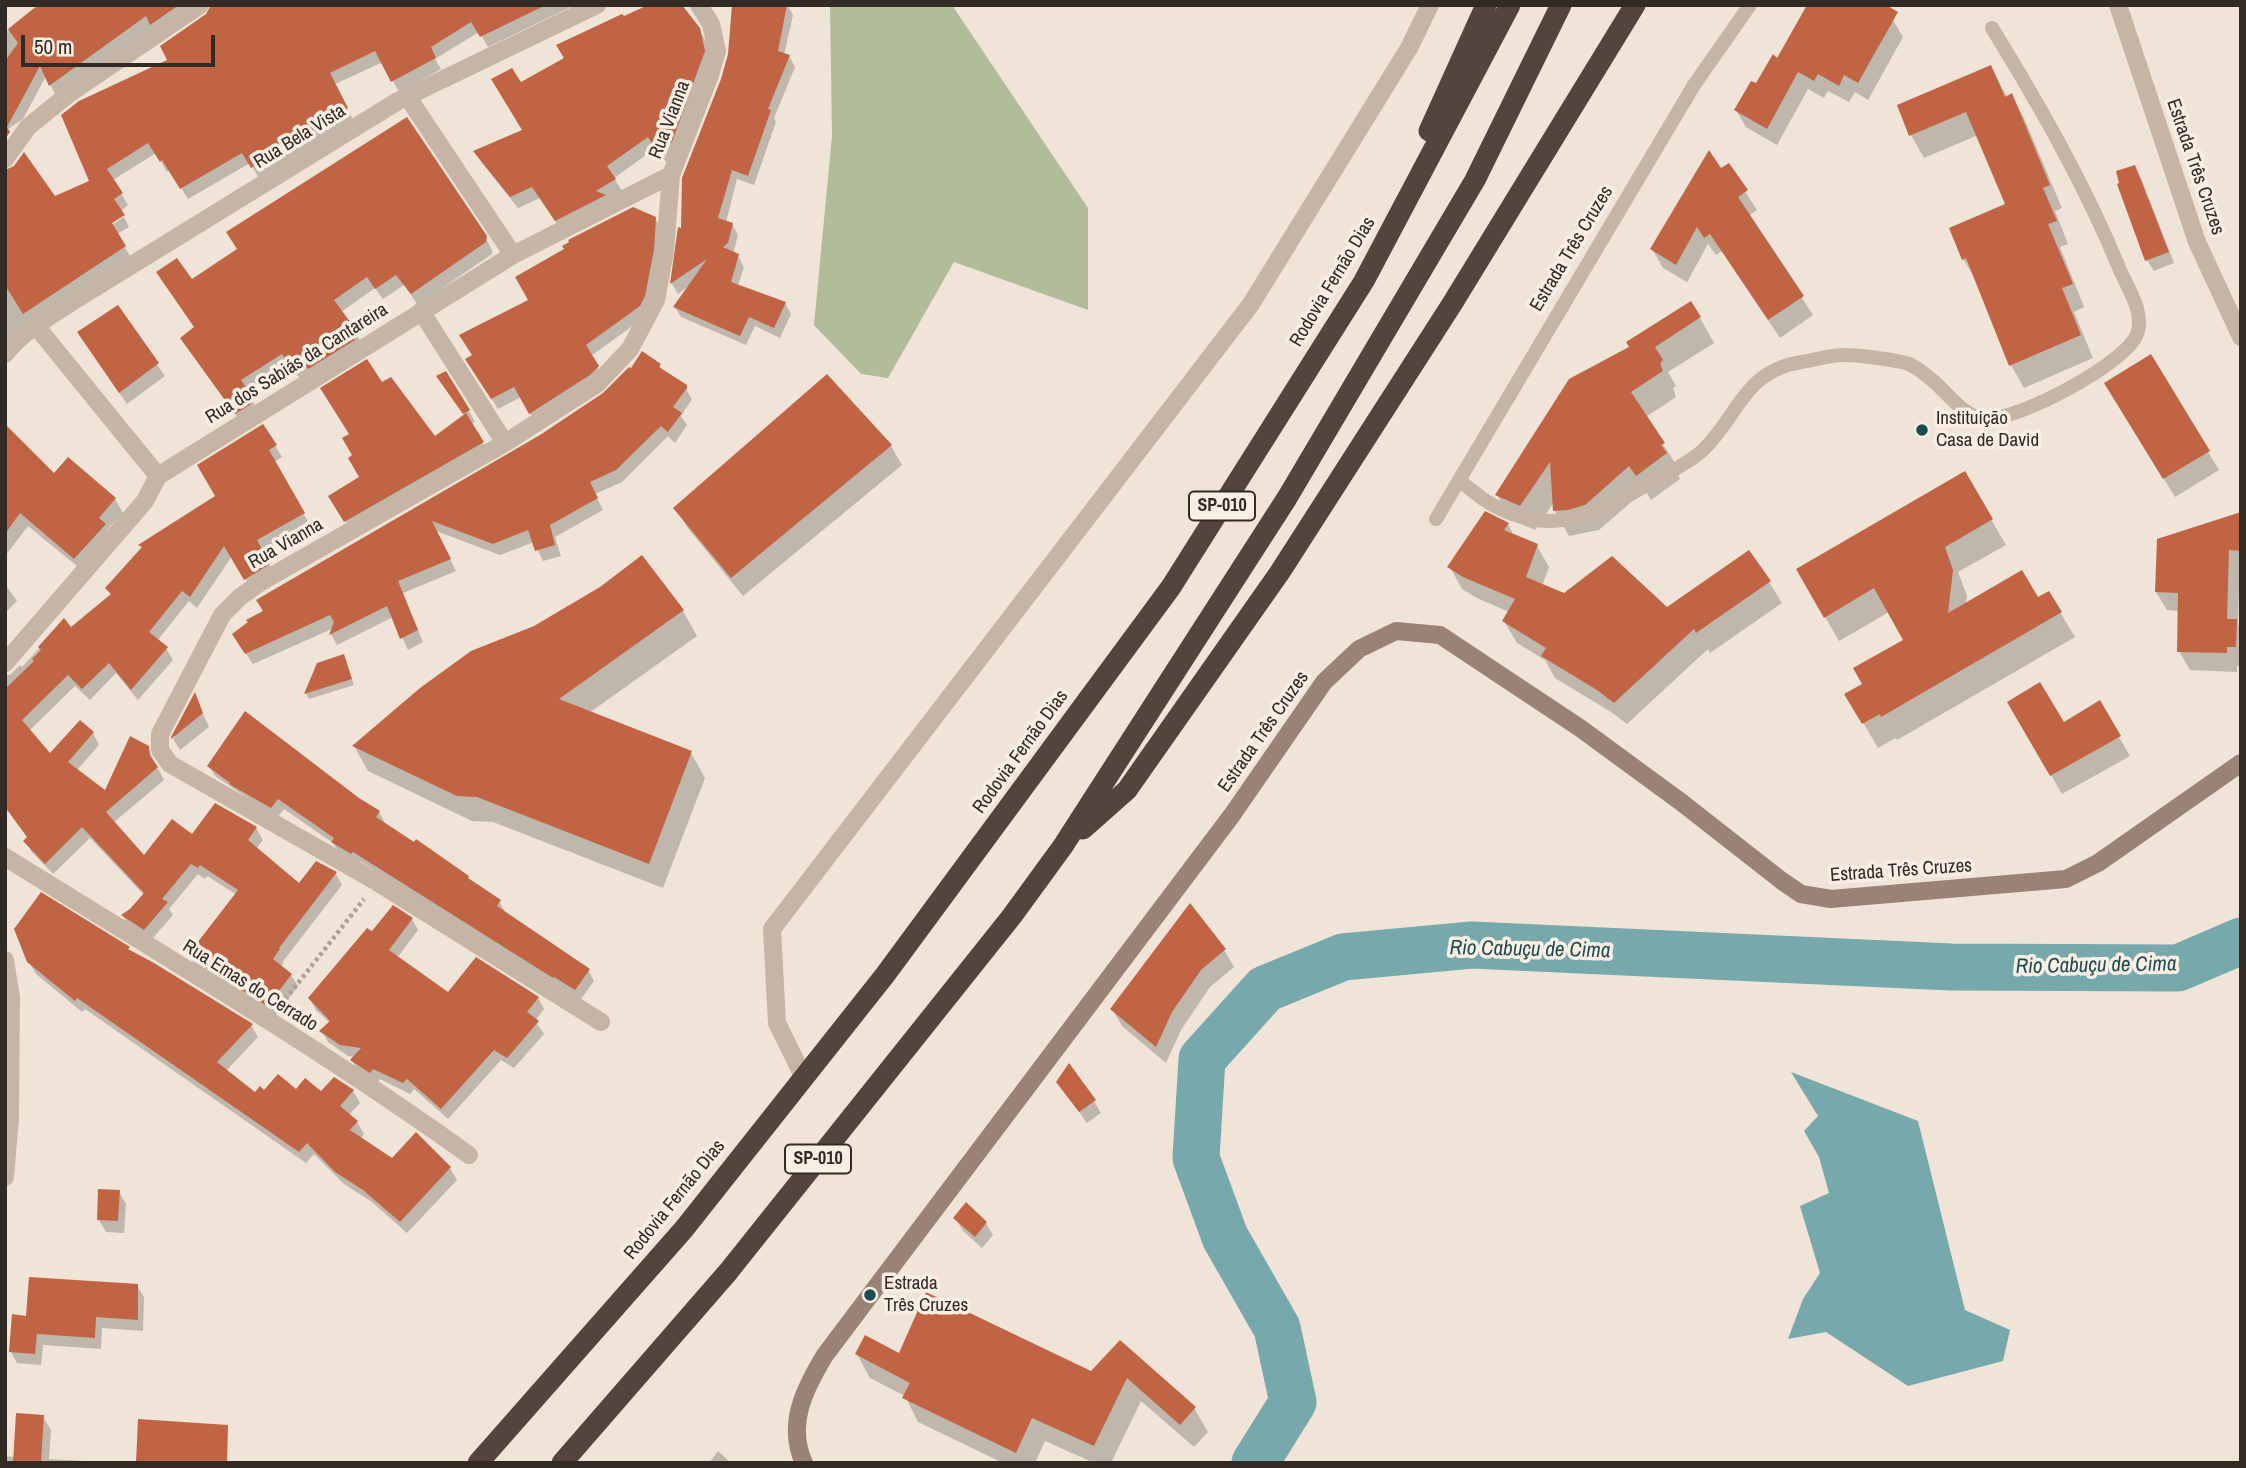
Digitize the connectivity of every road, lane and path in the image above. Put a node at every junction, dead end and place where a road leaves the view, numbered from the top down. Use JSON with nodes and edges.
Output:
{"nodes":[{"id":1,"x":200,"y":5,"type":"edge"},
{"id":2,"x":597,"y":5,"type":"edge"},
{"id":3,"x":699,"y":5,"type":"edge"},
{"id":4,"x":1430,"y":5,"type":"edge"},
{"id":5,"x":1486,"y":5,"type":"edge"},
{"id":6,"x":1510,"y":5,"type":"edge"},
{"id":7,"x":1561,"y":5,"type":"edge"},
{"id":8,"x":1635,"y":5,"type":"edge"},
{"id":9,"x":1750,"y":5,"type":"edge"},
{"id":10,"x":2118,"y":5,"type":"edge"},
{"id":11,"x":1992,"y":28,"type":"dead end"},
{"id":12,"x":407,"y":96,"type":"junction"},
{"id":13,"x":5,"y":159,"type":"edge"},
{"id":14,"x":671,"y":175,"type":"junction"},
{"id":15,"x":513,"y":255,"type":"junction"},
{"id":16,"x":1351,"y":301,"type":"junction"},
{"id":17,"x":2235,"y":310,"type":"edge"},
{"id":18,"x":421,"y":311,"type":"junction"},
{"id":19,"x":36,"y":326,"type":"junction"},
{"id":20,"x":2241,"y":338,"type":"edge"},
{"id":21,"x":5,"y":354,"type":"edge"},
{"id":22,"x":505,"y":443,"type":"junction"},
{"id":23,"x":158,"y":476,"type":"junction"},
{"id":24,"x":1459,"y":480,"type":"junction"},
{"id":25,"x":1436,"y":519,"type":"dead end"},
{"id":26,"x":5,"y":663,"type":"edge"},
{"id":27,"x":2241,"y":763,"type":"edge"},
{"id":28,"x":1063,"y":846,"type":"junction"},
{"id":29,"x":5,"y":857,"type":"edge"},
{"id":30,"x":377,"y":882,"type":"junction"},
{"id":31,"x":6,"y":964,"type":"edge"},
{"id":32,"x":268,"y":1021,"type":"junction"},
{"id":33,"x":601,"y":1021,"type":"dead end"},
{"id":34,"x":803,"y":1076,"type":"junction"},
{"id":35,"x":8,"y":1118,"type":"edge"},
{"id":36,"x":469,"y":1155,"type":"dead end"},
{"id":37,"x":5,"y":1177,"type":"edge"},
{"id":38,"x":478,"y":1463,"type":"edge"},
{"id":39,"x":562,"y":1463,"type":"edge"},
{"id":40,"x":804,"y":1463,"type":"edge"}],
"edges":[{"from":1,"to":13,"type":"street"},
{"from":2,"to":12,"type":"street","name":"Rua Bela Vista"},
{"from":3,"to":14,"type":"street","name":"Rua Vianna"},
{"from":4,"to":34,"type":"street"},
{"from":5,"to":16,"type":"highway"},
{"from":6,"to":16,"type":"highway","name":"Rodovia Fernão Dias","number":"SP-010"},
{"from":7,"to":28,"type":"highway","number":"SP-010"},
{"from":8,"to":28,"type":"highway"},
{"from":9,"to":24,"type":"lane","name":"Estrada Três Cruzes"},
{"from":10,"to":17,"type":"street","name":"Estrada Três Cruzes"},
{"from":11,"to":24,"type":"lane"},
{"from":12,"to":15,"type":"street"},
{"from":12,"to":19,"type":"street","name":"Rua Bela Vista"},
{"from":14,"to":15,"type":"street","name":"Rua dos Sabiás da Cantareira"},
{"from":14,"to":22,"type":"street","name":"Rua Vianna"},
{"from":15,"to":18,"type":"street","name":"Rua dos Sabiás da Cantareira"},
{"from":16,"to":34,"type":"highway","name":"Rodovia Fernão Dias","number":"SP-010"},
{"from":17,"to":20,"type":"street","name":"Estrada Três Cruzes"},
{"from":18,"to":22,"type":"street"},
{"from":18,"to":23,"type":"street","name":"Rua dos Sabiás da Cantareira"},
{"from":19,"to":21,"type":"street","name":"Rua Bela Vista"},
{"from":19,"to":23,"type":"street"},
{"from":22,"to":30,"type":"street","name":"Rua Vianna"},
{"from":23,"to":26,"type":"street","name":"Rua dos Sabiás da Cantareira"},
{"from":24,"to":25,"type":"lane","name":"Estrada Três Cruzes"},
{"from":27,"to":40,"type":"main road","name":"Estrada Três Cruzes"},
{"from":28,"to":39,"type":"highway","number":"SP-010"},
{"from":29,"to":32,"type":"street","name":"Rua Emas do Cerrado"},
{"from":30,"to":32,"type":"path"},
{"from":30,"to":33,"type":"street","name":"Rua Vianna"},
{"from":31,"to":35,"type":"street"},
{"from":32,"to":36,"type":"street","name":"Rua Emas do Cerrado"},
{"from":34,"to":38,"type":"highway","name":"Rodovia Fernão Dias","number":"SP-010"},
{"from":35,"to":37,"type":"street"}]}
